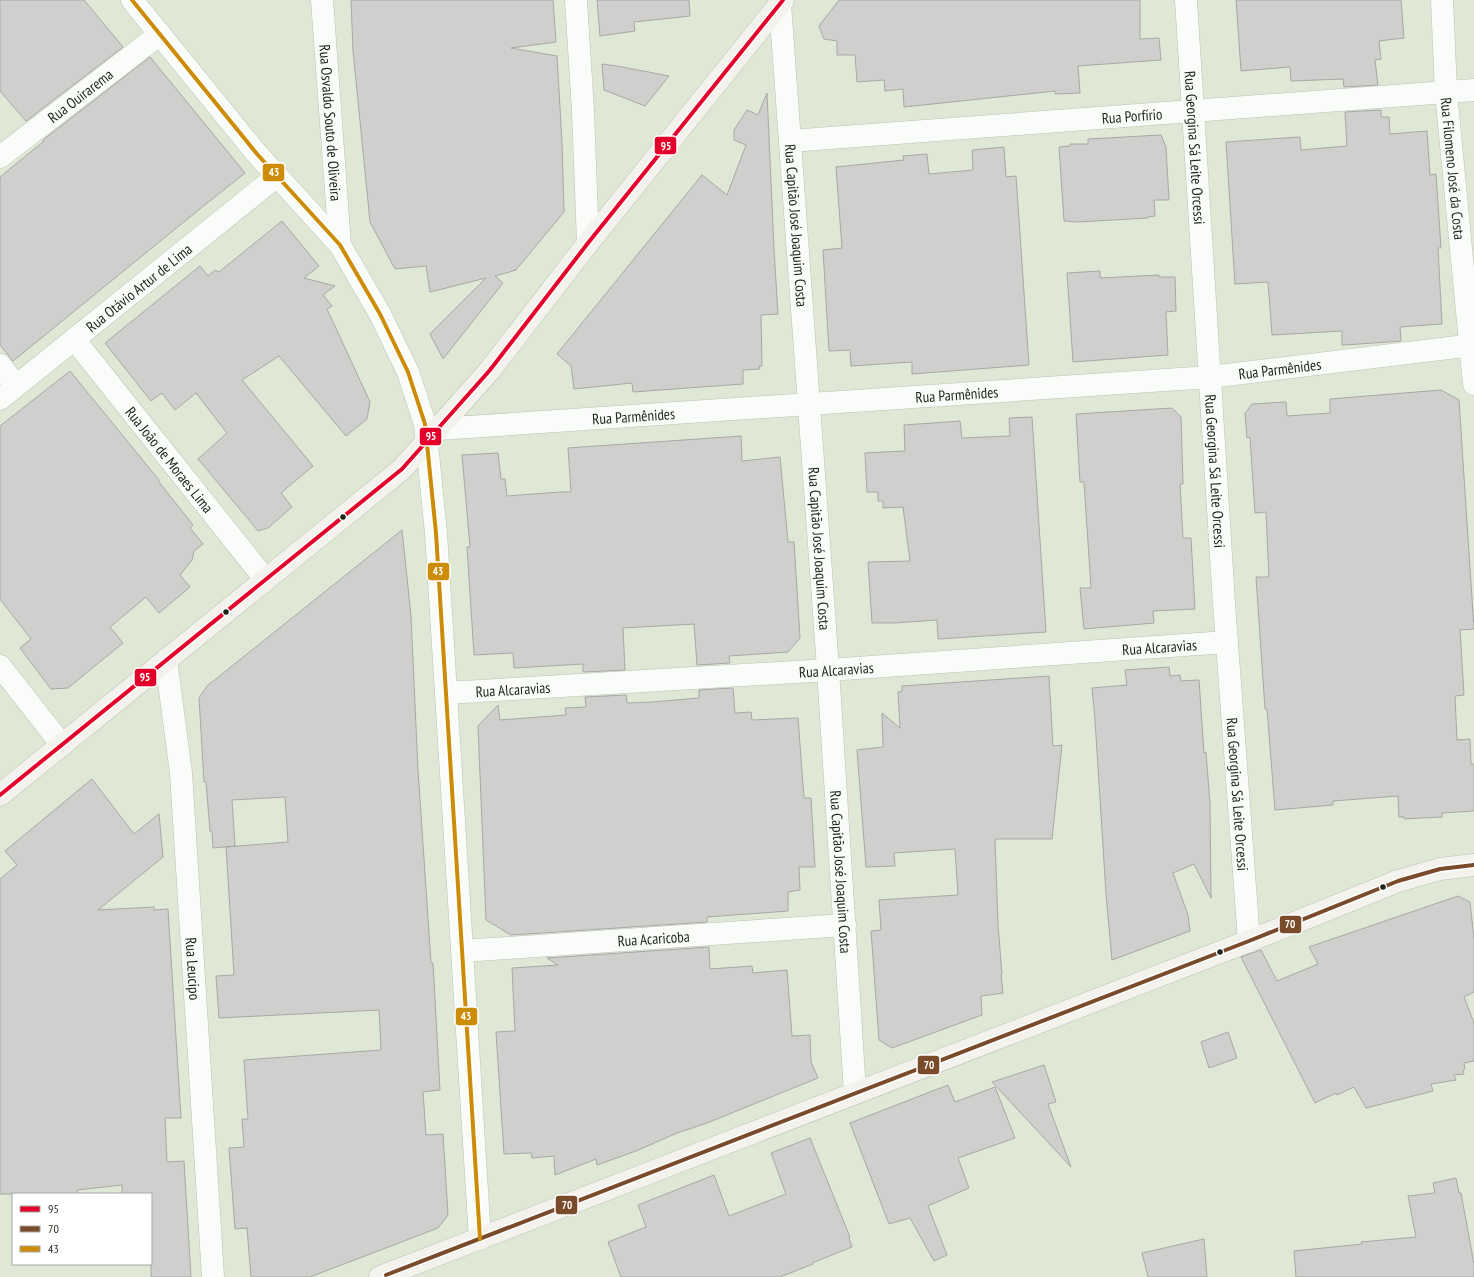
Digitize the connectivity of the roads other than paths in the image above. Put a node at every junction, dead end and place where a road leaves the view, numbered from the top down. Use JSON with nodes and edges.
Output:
{"nodes":[{"id":1,"x":132,"y":0,"type":"edge"},
{"id":2,"x":322,"y":0,"type":"edge"},
{"id":3,"x":576,"y":0,"type":"edge"},
{"id":4,"x":1186,"y":0,"type":"edge"},
{"id":5,"x":1442,"y":0,"type":"edge"},
{"id":6,"x":781,"y":2,"type":"edge"},
{"id":7,"x":160,"y":34,"type":"junction"},
{"id":8,"x":1474,"y":90,"type":"edge"},
{"id":9,"x":1446,"y":92,"type":"junction"},
{"id":10,"x":1193,"y":110,"type":"junction"},
{"id":11,"x":790,"y":141,"type":"junction"},
{"id":12,"x":3,"y":150,"type":"edge"},
{"id":13,"x":277,"y":176,"type":"junction"},
{"id":14,"x":588,"y":243,"type":"junction"},
{"id":15,"x":340,"y":245,"type":"junction"},
{"id":16,"x":74,"y":339,"type":"junction"},
{"id":17,"x":1472,"y":345,"type":"edge"},
{"id":18,"x":0,"y":365,"type":"edge"},
{"id":19,"x":1210,"y":377,"type":"junction"},
{"id":20,"x":1474,"y":384,"type":"edge"},
{"id":21,"x":8,"y":392,"type":"edge"},
{"id":22,"x":809,"y":404,"type":"junction"},
{"id":23,"x":432,"y":435,"type":"junction"},
{"id":24,"x":265,"y":579,"type":"junction"},
{"id":25,"x":1227,"y":642,"type":"junction"},
{"id":26,"x":166,"y":660,"type":"junction"},
{"id":27,"x":0,"y":666,"type":"edge"},
{"id":28,"x":828,"y":670,"type":"junction"},
{"id":29,"x":446,"y":694,"type":"junction"},
{"id":30,"x":62,"y":745,"type":"junction"},
{"id":31,"x":0,"y":795,"type":"edge"},
{"id":32,"x":1474,"y":865,"type":"edge"},
{"id":33,"x":845,"y":925,"type":"junction"},
{"id":34,"x":1249,"y":941,"type":"junction"},
{"id":35,"x":463,"y":951,"type":"junction"},
{"id":36,"x":855,"y":1092,"type":"junction"},
{"id":37,"x":480,"y":1238,"type":"junction"},
{"id":38,"x":213,"y":1277,"type":"edge"},
{"id":39,"x":380,"y":1277,"type":"edge"}],
"edges":[{"from":1,"to":7,"type":"street"},
{"from":2,"to":15,"type":"street","name":"Rua Osvaldo Souto de Oliveira"},
{"from":3,"to":14,"type":"street"},
{"from":4,"to":10,"type":"street","name":"Rua Georgina Sá Leite Orcessi"},
{"from":5,"to":9,"type":"street","name":"Rua Filomeno José da Costa"},
{"from":6,"to":11,"type":"street","name":"Rua Capitão José Joaquim Costa"},
{"from":6,"to":14,"type":"street"},
{"from":7,"to":12,"type":"street","name":"Rua Ouirarema"},
{"from":7,"to":13,"type":"street"},
{"from":8,"to":9,"type":"street","name":"Rua Porfírio"},
{"from":9,"to":10,"type":"street","name":"Rua Porfírio"},
{"from":9,"to":17,"type":"street","name":"Rua Filomeno José da Costa"},
{"from":10,"to":11,"type":"street","name":"Rua Porfírio"},
{"from":10,"to":19,"type":"street","name":"Rua Georgina Sá Leite Orcessi"},
{"from":11,"to":22,"type":"street","name":"Rua Capitão José Joaquim Costa"},
{"from":13,"to":15,"type":"street"},
{"from":13,"to":16,"type":"street","name":"Rua Otávio Artur de Lima"},
{"from":14,"to":23,"type":"street"},
{"from":15,"to":23,"type":"street"},
{"from":16,"to":21,"type":"street","name":"Rua Otávio Artur de Lima"},
{"from":16,"to":24,"type":"street","name":"Rua João de Moraes Lima"},
{"from":17,"to":19,"type":"street","name":"Rua Parmênides"},
{"from":17,"to":20,"type":"street","name":"Rua Filomeno José da Costa"},
{"from":18,"to":21,"type":"street"},
{"from":19,"to":22,"type":"street","name":"Rua Parmênides"},
{"from":19,"to":25,"type":"street","name":"Rua Georgina Sá Leite Orcessi"},
{"from":22,"to":23,"type":"street","name":"Rua Parmênides"},
{"from":22,"to":28,"type":"street","name":"Rua Capitão José Joaquim Costa"},
{"from":23,"to":24,"type":"street"},
{"from":23,"to":29,"type":"street"},
{"from":24,"to":26,"type":"street"},
{"from":25,"to":28,"type":"street","name":"Rua Alcaravias"},
{"from":25,"to":34,"type":"street","name":"Rua Georgina Sá Leite Orcessi"},
{"from":26,"to":30,"type":"street"},
{"from":26,"to":38,"type":"street","name":"Rua Leucipo"},
{"from":27,"to":30,"type":"street"},
{"from":28,"to":29,"type":"street","name":"Rua Alcaravias"},
{"from":28,"to":33,"type":"street","name":"Rua Capitão José Joaquim Costa"},
{"from":29,"to":35,"type":"street"},
{"from":30,"to":31,"type":"street"},
{"from":32,"to":34,"type":"street"},
{"from":33,"to":35,"type":"street","name":"Rua Acaricoba"},
{"from":33,"to":36,"type":"street","name":"Rua Capitão José Joaquim Costa"},
{"from":34,"to":36,"type":"street"},
{"from":35,"to":37,"type":"street"},
{"from":36,"to":37,"type":"street"},
{"from":37,"to":39,"type":"street"}]}
